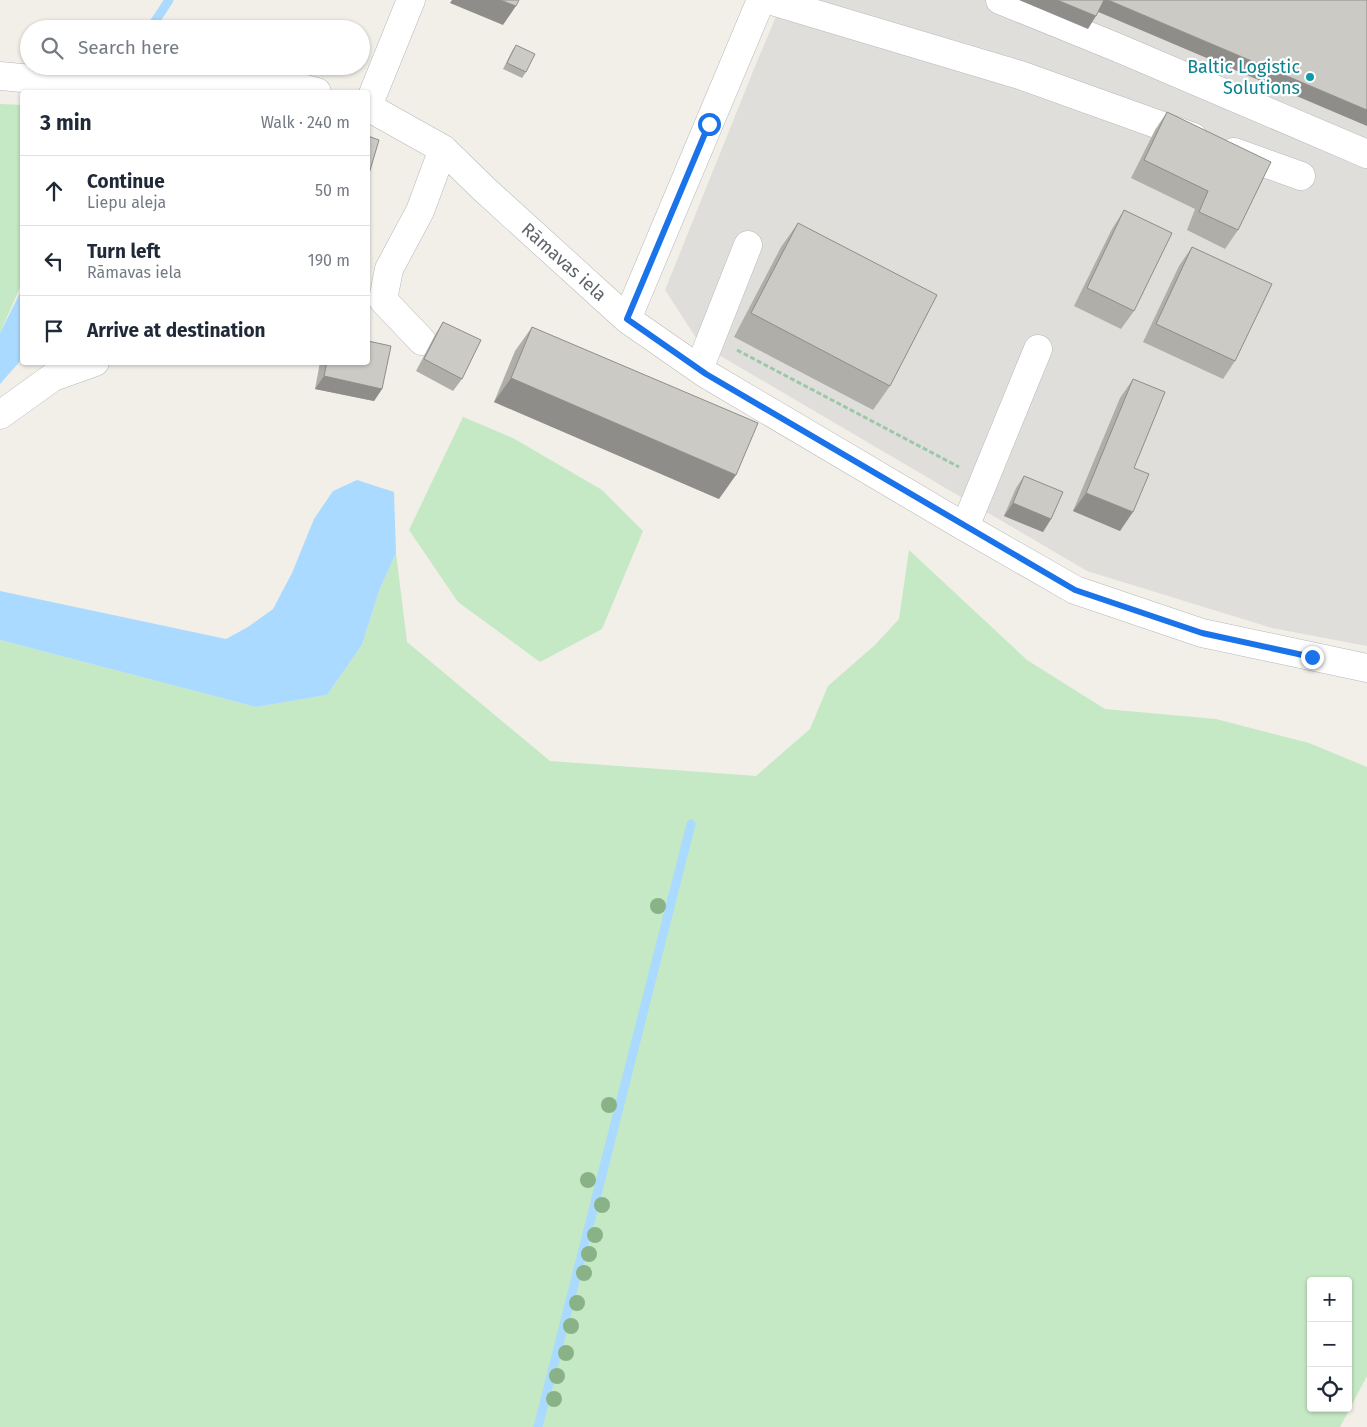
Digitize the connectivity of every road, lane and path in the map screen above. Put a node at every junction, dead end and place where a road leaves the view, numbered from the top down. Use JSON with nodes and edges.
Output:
{"nodes":[{"id":1,"x":411,"y":0,"type":"edge"},
{"id":2,"x":761,"y":0,"type":"edge"},
{"id":3,"x":769,"y":0,"type":"edge"},
{"id":4,"x":1000,"y":0,"type":"edge"},
{"id":5,"x":0,"y":76,"type":"edge"},
{"id":6,"x":309,"y":90,"type":"edge"},
{"id":7,"x":370,"y":102,"type":"edge"},
{"id":8,"x":370,"y":108,"type":"edge"},
{"id":9,"x":443,"y":149,"type":"junction"},
{"id":10,"x":1367,"y":154,"type":"edge"},
{"id":11,"x":1301,"y":176,"type":"dead end"},
{"id":12,"x":748,"y":245,"type":"dead end"},
{"id":13,"x":378,"y":267,"type":"edge"},
{"id":14,"x":375,"y":305,"type":"edge"},
{"id":15,"x":627,"y":319,"type":"junction"},
{"id":16,"x":712,"y":337,"type":"junction"},
{"id":17,"x":422,"y":341,"type":"dead end"},
{"id":18,"x":1038,"y":348,"type":"dead end"},
{"id":19,"x":87,"y":365,"type":"edge"},
{"id":20,"x":699,"y":369,"type":"junction"},
{"id":21,"x":0,"y":415,"type":"edge"},
{"id":22,"x":984,"y":481,"type":"junction"},
{"id":23,"x":965,"y":527,"type":"junction"},
{"id":24,"x":1367,"y":668,"type":"edge"}],
"edges":[{"from":1,"to":7,"type":"street"},
{"from":2,"to":15,"type":"street"},
{"from":3,"to":11,"type":"street"},
{"from":4,"to":10,"type":"street"},
{"from":5,"to":6,"type":"street"},
{"from":8,"to":9,"type":"street","name":"Rāmavas iela"},
{"from":9,"to":13,"type":"street"},
{"from":9,"to":15,"type":"street","name":"Rāmavas iela"},
{"from":12,"to":16,"type":"street"},
{"from":13,"to":14,"type":"street"},
{"from":14,"to":17,"type":"street"},
{"from":15,"to":20,"type":"street","name":"Rāmavas iela"},
{"from":16,"to":20,"type":"street"},
{"from":16,"to":22,"type":"path"},
{"from":18,"to":22,"type":"street"},
{"from":19,"to":21,"type":"street"},
{"from":20,"to":23,"type":"street","name":"Rāmavas iela"},
{"from":22,"to":23,"type":"street"},
{"from":23,"to":24,"type":"street","name":"Rāmavas iela"}]}
